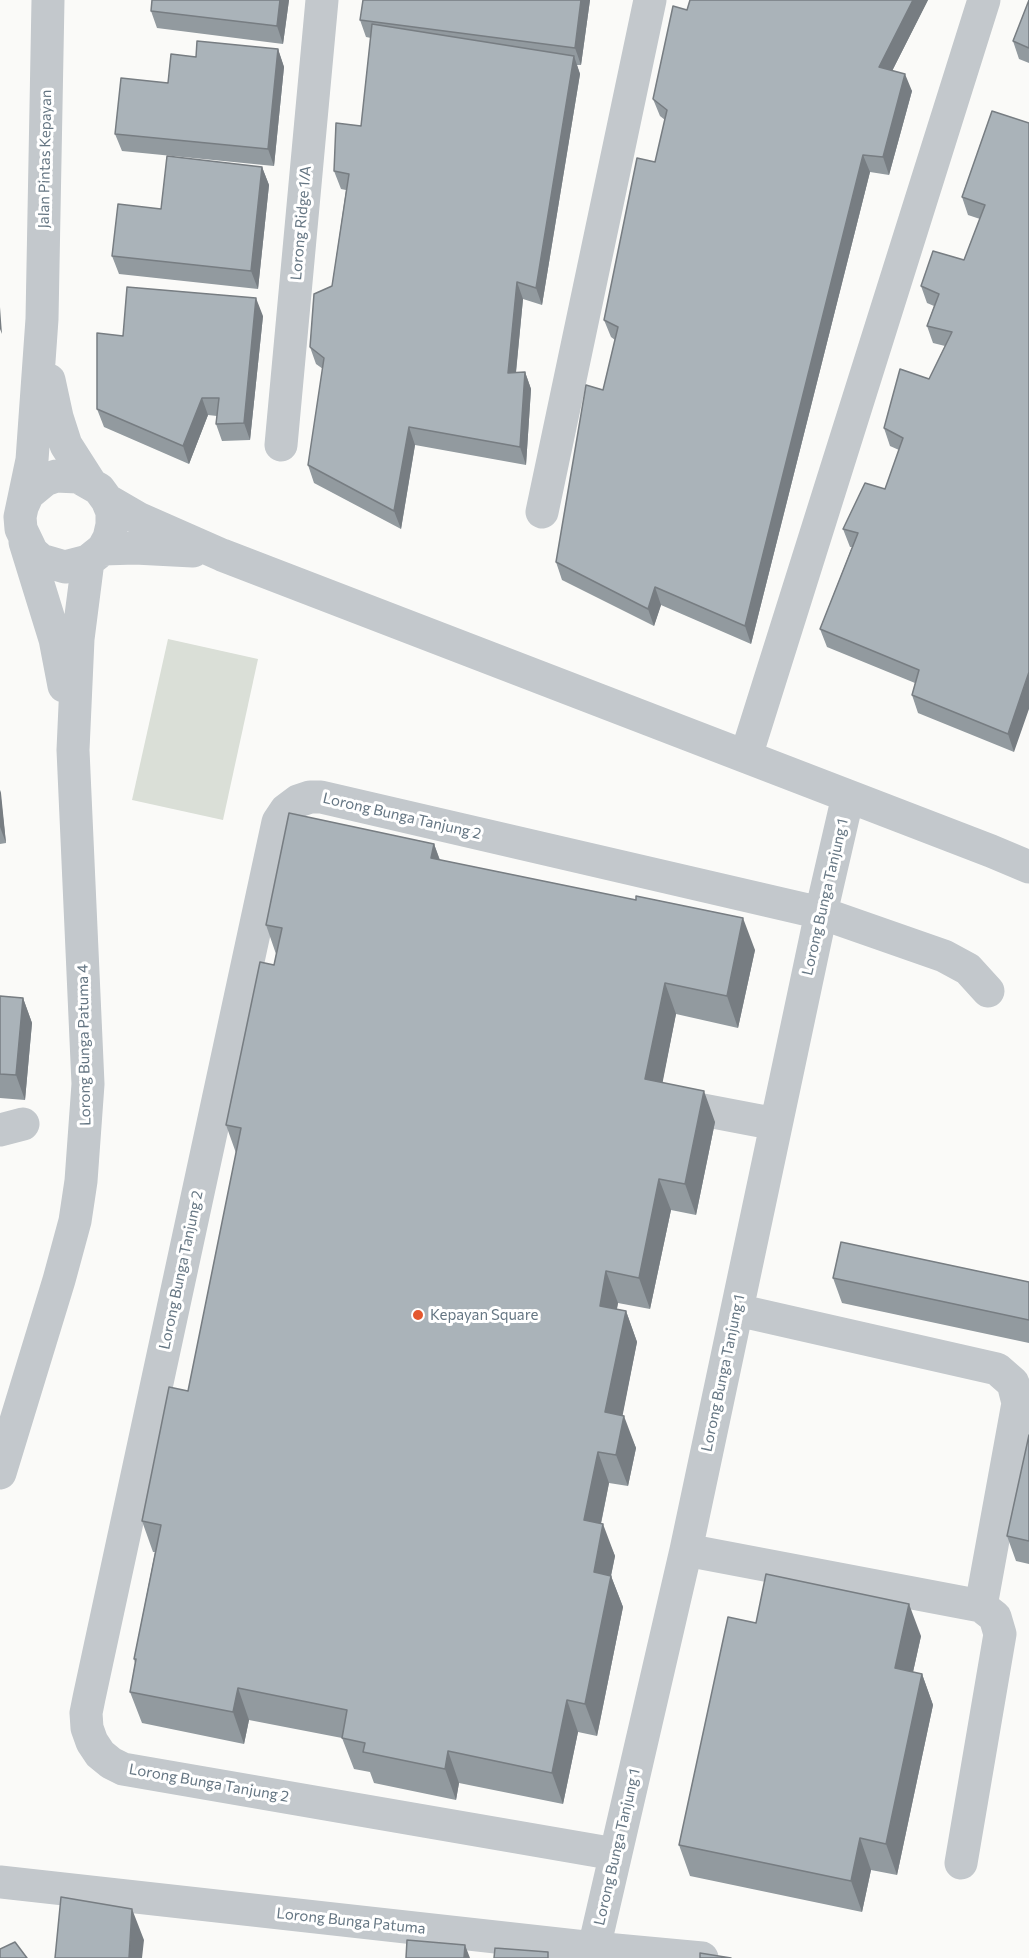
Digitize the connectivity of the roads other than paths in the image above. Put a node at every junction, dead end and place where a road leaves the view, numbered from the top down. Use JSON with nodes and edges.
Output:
{"nodes":[{"id":1,"x":48,"y":0,"type":"edge"},
{"id":2,"x":322,"y":0,"type":"edge"},
{"id":3,"x":650,"y":0,"type":"edge"},
{"id":4,"x":984,"y":0,"type":"edge"},
{"id":5,"x":42,"y":319,"type":"junction"},
{"id":6,"x":280,"y":446,"type":"dead end"},
{"id":7,"x":98,"y":490,"type":"junction"},
{"id":8,"x":23,"y":505,"type":"junction"},
{"id":9,"x":542,"y":512,"type":"dead end"},
{"id":10,"x":25,"y":541,"type":"junction"},
{"id":11,"x":95,"y":555,"type":"junction"},
{"id":12,"x":222,"y":555,"type":"junction"},
{"id":13,"x":73,"y":750,"type":"junction"},
{"id":14,"x":746,"y":756,"type":"junction"},
{"id":15,"x":848,"y":796,"type":"junction"},
{"id":16,"x":1029,"y":867,"type":"edge"},
{"id":17,"x":821,"y":913,"type":"junction"},
{"id":18,"x":988,"y":991,"type":"dead end"},
{"id":19,"x":640,"y":1098,"type":"edge"},
{"id":20,"x":776,"y":1124,"type":"junction"},
{"id":21,"x":737,"y":1310,"type":"junction"},
{"id":22,"x":0,"y":1473,"type":"edge"},
{"id":23,"x":686,"y":1550,"type":"junction"},
{"id":24,"x":981,"y":1606,"type":"junction"},
{"id":25,"x":615,"y":1854,"type":"junction"},
{"id":26,"x":961,"y":1863,"type":"dead end"},
{"id":27,"x":0,"y":1882,"type":"edge"},
{"id":28,"x":594,"y":1948,"type":"junction"},
{"id":29,"x":702,"y":1958,"type":"edge"}],
"edges":[{"from":1,"to":5,"type":"street","name":"Jalan Pintas Kepayan"},
{"from":2,"to":6,"type":"street","name":"Lorong Ridge 1/A"},
{"from":3,"to":9,"type":"street"},
{"from":4,"to":14,"type":"street"},
{"from":5,"to":7,"type":"street","name":"Jalan Pintas Kepayan"},
{"from":5,"to":8,"type":"street","name":"Jalan Pintas Kepayan"},
{"from":7,"to":8,"type":"street"},
{"from":7,"to":11,"type":"street"},
{"from":7,"to":12,"type":"street"},
{"from":8,"to":10,"type":"street"},
{"from":10,"to":11,"type":"street"},
{"from":10,"to":13,"type":"street"},
{"from":11,"to":12,"type":"street"},
{"from":11,"to":13,"type":"street"},
{"from":12,"to":14,"type":"street"},
{"from":13,"to":22,"type":"street","name":"Lorong Bunga Patuma 4"},
{"from":14,"to":15,"type":"street"},
{"from":15,"to":16,"type":"street"},
{"from":15,"to":17,"type":"street","name":"Lorong Bunga Tanjung 1"},
{"from":17,"to":18,"type":"street","name":"Lorong Bunga Tanjung 2"},
{"from":17,"to":20,"type":"street","name":"Lorong Bunga Tanjung 1"},
{"from":17,"to":25,"type":"street","name":"Lorong Bunga Tanjung 2"},
{"from":19,"to":20,"type":"street"},
{"from":20,"to":21,"type":"street","name":"Lorong Bunga Tanjung 1"},
{"from":21,"to":23,"type":"street","name":"Lorong Bunga Tanjung 1"},
{"from":21,"to":24,"type":"street"},
{"from":23,"to":24,"type":"street"},
{"from":23,"to":25,"type":"street","name":"Lorong Bunga Tanjung 1"},
{"from":24,"to":26,"type":"street"},
{"from":25,"to":28,"type":"street","name":"Lorong Bunga Tanjung 1"},
{"from":27,"to":28,"type":"street","name":"Lorong Bunga Patuma"},
{"from":28,"to":29,"type":"street","name":"Lorong Bunga Patuma"}]}
